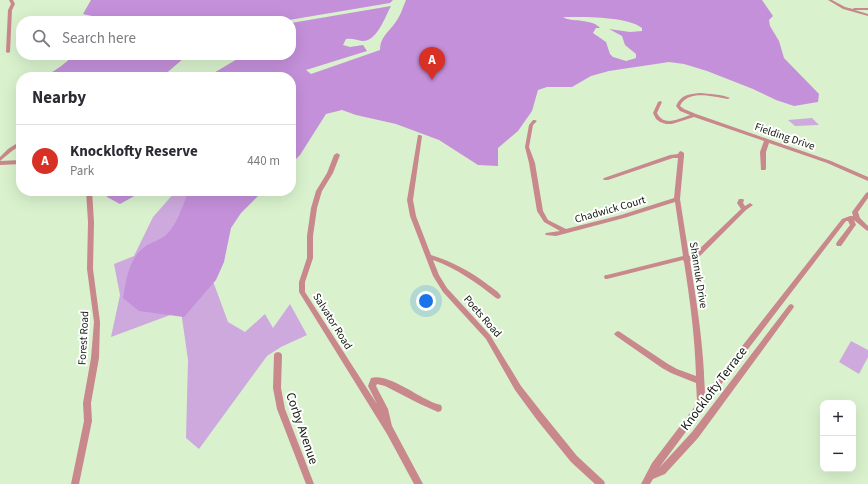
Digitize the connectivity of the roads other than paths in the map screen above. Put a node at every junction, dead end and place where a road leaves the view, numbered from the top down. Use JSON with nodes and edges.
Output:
{"nodes":[{"id":1,"x":10,"y":0,"type":"edge"},
{"id":2,"x":830,"y":0,"type":"edge"},
{"id":3,"x":852,"y":9,"type":"junction"},
{"id":4,"x":868,"y":9,"type":"edge"},
{"id":5,"x":868,"y":15,"type":"edge"},
{"id":6,"x":8,"y":52,"type":"dead end"},
{"id":7,"x":728,"y":98,"type":"dead end"},
{"id":8,"x":660,"y":102,"type":"dead end"},
{"id":9,"x":694,"y":115,"type":"junction"},
{"id":10,"x":535,"y":121,"type":"dead end"},
{"id":11,"x":420,"y":136,"type":"dead end"},
{"id":12,"x":767,"y":141,"type":"junction"},
{"id":13,"x":16,"y":146,"type":"edge"},
{"id":14,"x":337,"y":155,"type":"dead end"},
{"id":15,"x":0,"y":160,"type":"edge"},
{"id":16,"x":16,"y":162,"type":"edge"},
{"id":17,"x":0,"y":163,"type":"edge"},
{"id":18,"x":763,"y":169,"type":"dead end"},
{"id":19,"x":606,"y":179,"type":"dead end"},
{"id":20,"x":868,"y":179,"type":"edge"},
{"id":21,"x":868,"y":194,"type":"edge"},
{"id":22,"x":89,"y":196,"type":"edge"},
{"id":23,"x":677,"y":199,"type":"junction"},
{"id":24,"x":741,"y":200,"type":"dead end"},
{"id":25,"x":750,"y":205,"type":"dead end"},
{"id":26,"x":744,"y":209,"type":"junction"},
{"id":27,"x":850,"y":218,"type":"junction"},
{"id":28,"x":857,"y":219,"type":"junction"},
{"id":29,"x":868,"y":229,"type":"edge"},
{"id":30,"x":565,"y":231,"type":"junction"},
{"id":31,"x":548,"y":234,"type":"dead end"},
{"id":32,"x":839,"y":244,"type":"dead end"},
{"id":33,"x":428,"y":256,"type":"junction"},
{"id":34,"x":686,"y":259,"type":"junction"},
{"id":35,"x":607,"y":276,"type":"dead end"},
{"id":36,"x":498,"y":296,"type":"dead end"},
{"id":37,"x":790,"y":307,"type":"dead end"},
{"id":38,"x":618,"y":334,"type":"dead end"},
{"id":39,"x":278,"y":355,"type":"dead end"},
{"id":40,"x":700,"y":381,"type":"junction"},
{"id":41,"x":716,"y":385,"type":"dead end"},
{"id":42,"x":701,"y":400,"type":"joint"},
{"id":43,"x":438,"y":408,"type":"dead end"},
{"id":44,"x":390,"y":431,"type":"junction"},
{"id":45,"x":647,"y":480,"type":"edge"},
{"id":46,"x":75,"y":484,"type":"edge"},
{"id":47,"x":310,"y":484,"type":"edge"},
{"id":48,"x":419,"y":484,"type":"edge"},
{"id":49,"x":601,"y":484,"type":"edge"}],
"edges":[{"from":1,"to":6,"type":"street"},
{"from":2,"to":3,"type":"street"},
{"from":3,"to":4,"type":"street"},
{"from":3,"to":5,"type":"street"},
{"from":7,"to":9,"type":"street","name":"Fielding Drive"},
{"from":8,"to":9,"type":"street"},
{"from":9,"to":12,"type":"street","name":"Fielding Drive"},
{"from":10,"to":30,"type":"street"},
{"from":11,"to":33,"type":"street","name":"Poets Road"},
{"from":12,"to":18,"type":"street"},
{"from":12,"to":20,"type":"street","name":"Fielding Drive"},
{"from":13,"to":15,"type":"street"},
{"from":14,"to":44,"type":"street","name":"Salvator Road"},
{"from":16,"to":17,"type":"street"},
{"from":19,"to":23,"type":"street","name":"Shannuk Drive"},
{"from":21,"to":28,"type":"street"},
{"from":22,"to":46,"type":"street","name":"Forest Road"},
{"from":23,"to":30,"type":"street","name":"Chadwick Court"},
{"from":23,"to":34,"type":"street","name":"Shannuk Drive"},
{"from":24,"to":26,"type":"street"},
{"from":25,"to":26,"type":"street"},
{"from":26,"to":34,"type":"street"},
{"from":27,"to":28,"type":"street"},
{"from":27,"to":32,"type":"street"},
{"from":27,"to":41,"type":"street","name":"Knocklofty Terrace"},
{"from":28,"to":29,"type":"street"},
{"from":30,"to":31,"type":"street","name":"Chadwick Court"},
{"from":33,"to":36,"type":"street"},
{"from":33,"to":49,"type":"street","name":"Poets Road"},
{"from":34,"to":35,"type":"street"},
{"from":34,"to":40,"type":"street","name":"Shannuk Drive"},
{"from":37,"to":45,"type":"street","name":"Knocklofty Terrace"},
{"from":38,"to":40,"type":"street"},
{"from":39,"to":47,"type":"street","name":"Corby Avenue"},
{"from":40,"to":42,"type":"street","name":"Shannuk Drive"},
{"from":42,"to":45,"type":"street","name":"Knocklofty Terrace"},
{"from":43,"to":44,"type":"street"},
{"from":44,"to":48,"type":"street","name":"Salvator Road"}]}
